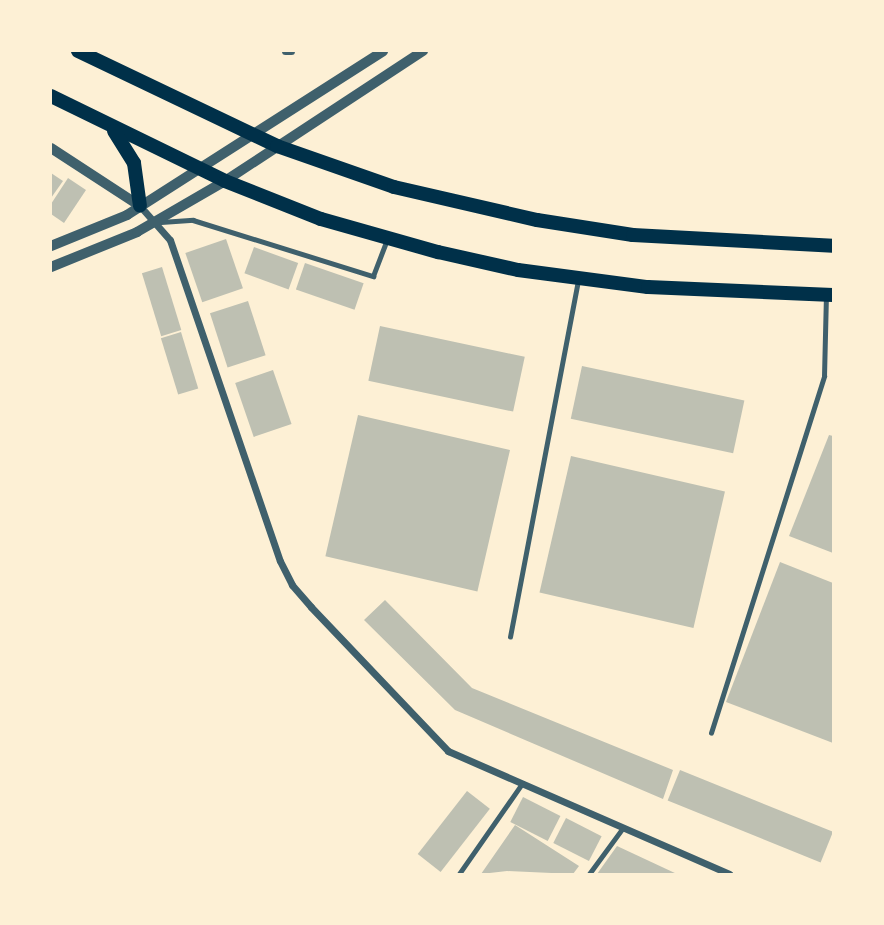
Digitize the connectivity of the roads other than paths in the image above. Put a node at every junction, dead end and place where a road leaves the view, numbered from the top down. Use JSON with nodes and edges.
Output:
{"nodes":[{"id":1,"x":78,"y":51,"type":"edge"},
{"id":2,"x":285,"y":51,"type":"edge"},
{"id":3,"x":291,"y":51,"type":"edge"},
{"id":4,"x":383,"y":51,"type":"edge"},
{"id":5,"x":423,"y":51,"type":"edge"},
{"id":6,"x":51,"y":96,"type":"edge"},
{"id":7,"x":108,"y":125,"type":"junction"},
{"id":8,"x":252,"y":134,"type":"junction"},
{"id":9,"x":277,"y":146,"type":"junction"},
{"id":10,"x":51,"y":148,"type":"edge"},
{"id":11,"x":200,"y":170,"type":"junction"},
{"id":12,"x":225,"y":181,"type":"junction"},
{"id":13,"x":140,"y":206,"type":"junction"},
{"id":14,"x":154,"y":222,"type":"junction"},
{"id":15,"x":388,"y":238,"type":"junction"},
{"id":16,"x":51,"y":246,"type":"edge"},
{"id":17,"x":833,"y":246,"type":"edge"},
{"id":18,"x":51,"y":267,"type":"edge"},
{"id":19,"x":578,"y":279,"type":"junction"},
{"id":20,"x":830,"y":295,"type":"edge"},
{"id":21,"x":510,"y":637,"type":"dead end"},
{"id":22,"x":711,"y":733,"type":"dead end"},
{"id":23,"x":521,"y":785,"type":"junction"},
{"id":24,"x":622,"y":829,"type":"junction"},
{"id":25,"x":459,"y":874,"type":"edge"},
{"id":26,"x":589,"y":874,"type":"edge"},
{"id":27,"x":729,"y":874,"type":"edge"}],
"edges":[{"from":1,"to":8,"type":"main road"},
{"from":2,"to":3,"type":"street"},
{"from":4,"to":8,"type":"street"},
{"from":5,"to":9,"type":"street"},
{"from":6,"to":7,"type":"main road"},
{"from":7,"to":11,"type":"main road"},
{"from":7,"to":13,"type":"main road"},
{"from":8,"to":9,"type":"main road"},
{"from":8,"to":11,"type":"street"},
{"from":9,"to":12,"type":"street"},
{"from":9,"to":17,"type":"main road"},
{"from":10,"to":13,"type":"street"},
{"from":11,"to":12,"type":"main road"},
{"from":11,"to":13,"type":"street"},
{"from":12,"to":14,"type":"street"},
{"from":12,"to":15,"type":"main road"},
{"from":13,"to":14,"type":"street"},
{"from":13,"to":16,"type":"street"},
{"from":14,"to":15,"type":"lane"},
{"from":14,"to":18,"type":"street"},
{"from":14,"to":23,"type":"street"},
{"from":15,"to":19,"type":"main road"},
{"from":19,"to":20,"type":"main road"},
{"from":19,"to":21,"type":"lane"},
{"from":20,"to":22,"type":"lane"},
{"from":23,"to":24,"type":"street"},
{"from":23,"to":25,"type":"lane"},
{"from":24,"to":26,"type":"lane"},
{"from":24,"to":27,"type":"street"}]}
